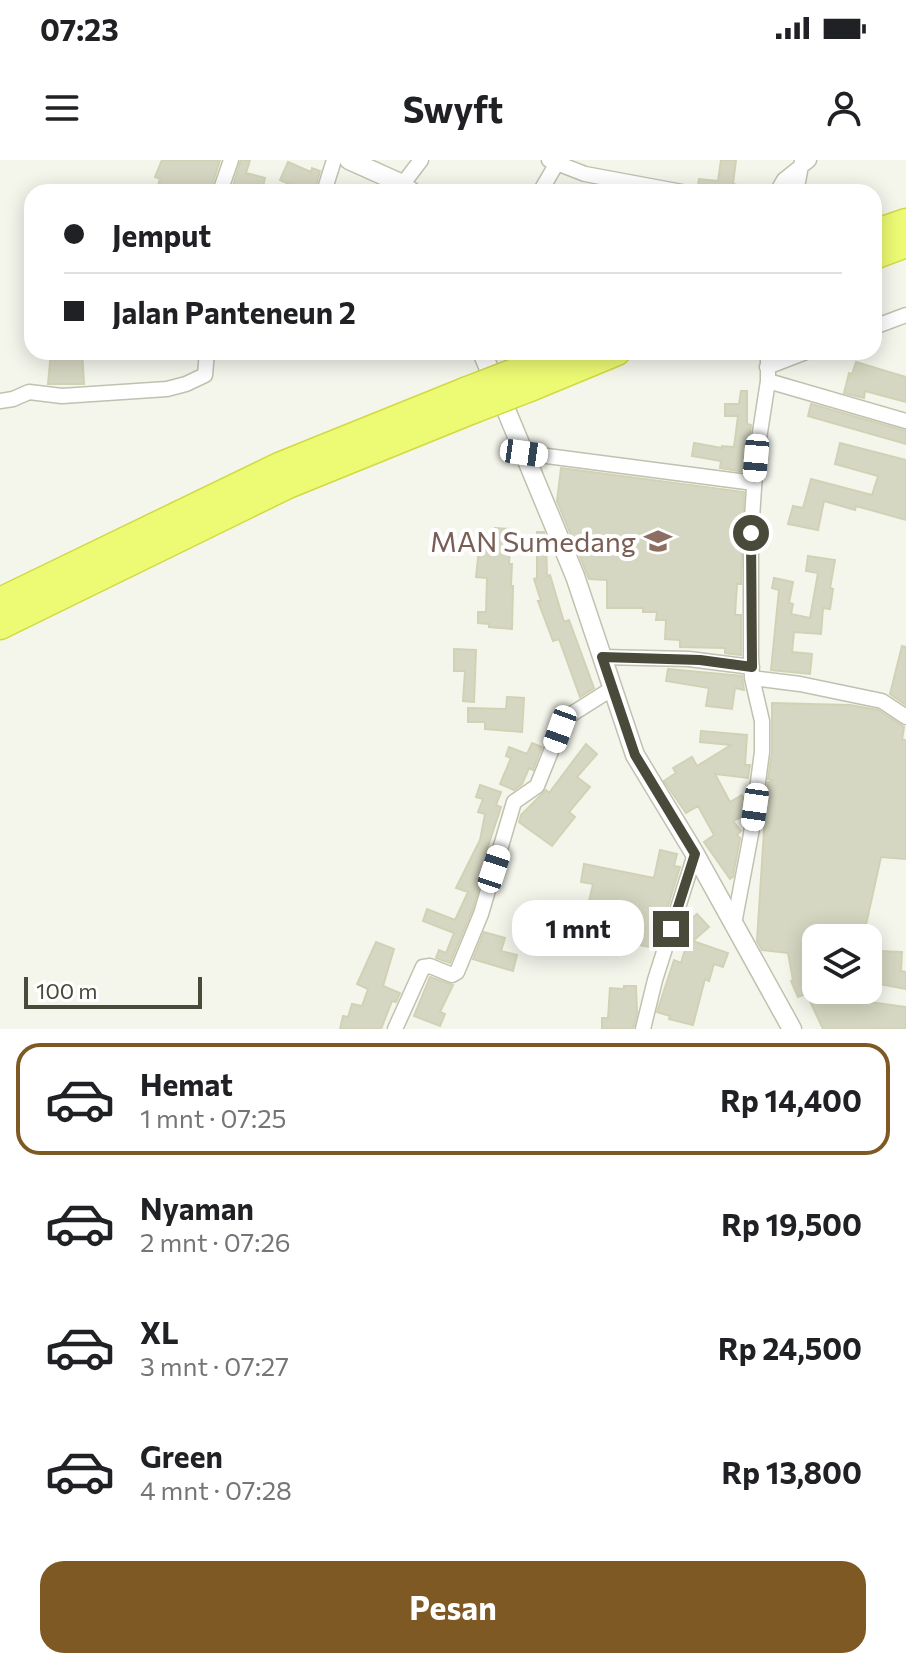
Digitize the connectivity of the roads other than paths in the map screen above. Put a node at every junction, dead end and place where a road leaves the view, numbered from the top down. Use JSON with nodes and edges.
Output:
{"nodes":[{"id":1,"x":231,"y":160,"type":"edge"},
{"id":2,"x":334,"y":160,"type":"edge"},
{"id":3,"x":349,"y":160,"type":"edge"},
{"id":4,"x":421,"y":160,"type":"edge"},
{"id":5,"x":804,"y":161,"type":"edge"},
{"id":6,"x":553,"y":162,"type":"edge"},
{"id":7,"x":223,"y":184,"type":"edge"},
{"id":8,"x":326,"y":184,"type":"edge"},
{"id":9,"x":399,"y":184,"type":"edge"},
{"id":10,"x":409,"y":184,"type":"edge"},
{"id":11,"x":543,"y":184,"type":"edge"},
{"id":12,"x":637,"y":184,"type":"edge"},
{"id":13,"x":782,"y":184,"type":"edge"},
{"id":14,"x":798,"y":184,"type":"edge"},
{"id":15,"x":906,"y":222,"type":"edge"},
{"id":16,"x":882,"y":230,"type":"edge"},
{"id":17,"x":906,"y":244,"type":"edge"},
{"id":18,"x":882,"y":253,"type":"edge"},
{"id":19,"x":906,"y":315,"type":"edge"},
{"id":20,"x":882,"y":324,"type":"edge"},
{"id":21,"x":206,"y":360,"type":"edge"},
{"id":22,"x":485,"y":360,"type":"edge"},
{"id":23,"x":551,"y":360,"type":"edge"},
{"id":24,"x":589,"y":360,"type":"edge"},
{"id":25,"x":768,"y":366,"type":"edge"},
{"id":26,"x":526,"y":378,"type":"junction"},
{"id":27,"x":469,"y":400,"type":"junction"},
{"id":28,"x":0,"y":401,"type":"edge"},
{"id":29,"x":906,"y":421,"type":"edge"},
{"id":30,"x":524,"y":453,"type":"junction"},
{"id":31,"x":754,"y":483,"type":"junction"},
{"id":32,"x":152,"y":529,"type":"junction"},
{"id":33,"x":0,"y":583,"type":"edge"},
{"id":34,"x":0,"y":601,"type":"edge"},
{"id":35,"x":0,"y":626,"type":"edge"},
{"id":36,"x":602,"y":657,"type":"junction"},
{"id":37,"x":752,"y":672,"type":"junction"},
{"id":38,"x":613,"y":688,"type":"junction"},
{"id":39,"x":906,"y":717,"type":"edge"},
{"id":40,"x":695,"y":854,"type":"junction"},
{"id":41,"x":734,"y":924,"type":"junction"},
{"id":42,"x":395,"y":1029,"type":"edge"},
{"id":43,"x":643,"y":1029,"type":"edge"},
{"id":44,"x":792,"y":1029,"type":"edge"}],
"edges":[{"from":1,"to":7,"type":"street"},
{"from":2,"to":8,"type":"street"},
{"from":3,"to":9,"type":"street"},
{"from":4,"to":10,"type":"street"},
{"from":5,"to":13,"type":"street"},
{"from":5,"to":14,"type":"street"},
{"from":6,"to":11,"type":"street"},
{"from":6,"to":12,"type":"street"},
{"from":15,"to":16,"type":"highway"},
{"from":17,"to":18,"type":"highway"},
{"from":19,"to":20,"type":"street"},
{"from":21,"to":28,"type":"street"},
{"from":22,"to":30,"type":"street"},
{"from":23,"to":26,"type":"highway"},
{"from":24,"to":26,"type":"highway"},
{"from":25,"to":29,"type":"street"},
{"from":25,"to":31,"type":"street"},
{"from":26,"to":27,"type":"highway","bridge":true},
{"from":27,"to":32,"type":"highway"},
{"from":27,"to":35,"type":"highway"},
{"from":30,"to":31,"type":"street"},
{"from":30,"to":36,"type":"street"},
{"from":31,"to":37,"type":"street"},
{"from":32,"to":33,"type":"highway"},
{"from":32,"to":34,"type":"highway"},
{"from":36,"to":37,"type":"street"},
{"from":36,"to":38,"type":"street"},
{"from":37,"to":39,"type":"street"},
{"from":37,"to":41,"type":"street"},
{"from":38,"to":40,"type":"street"},
{"from":38,"to":42,"type":"street"},
{"from":40,"to":41,"type":"street"},
{"from":40,"to":43,"type":"street"},
{"from":41,"to":44,"type":"street"}]}
